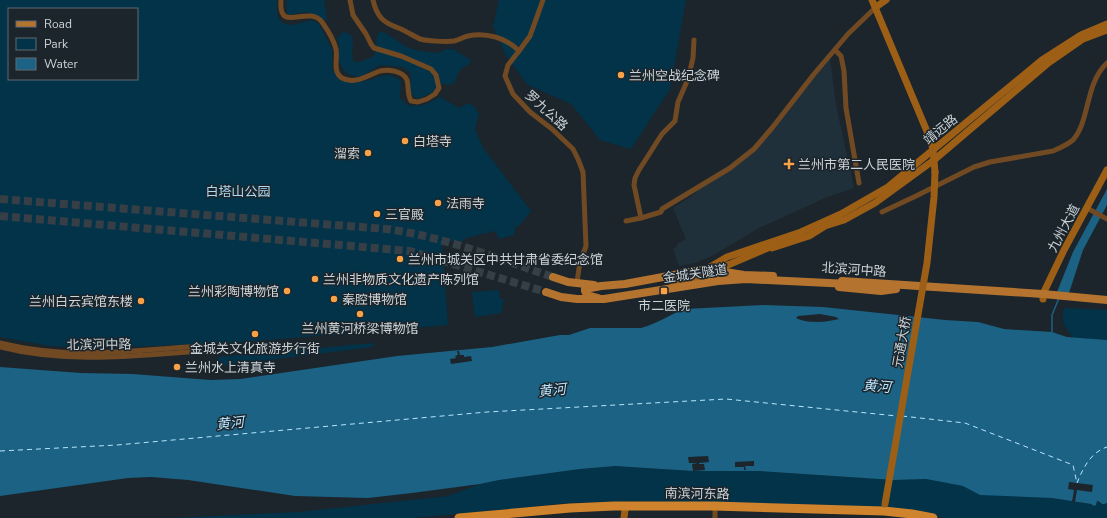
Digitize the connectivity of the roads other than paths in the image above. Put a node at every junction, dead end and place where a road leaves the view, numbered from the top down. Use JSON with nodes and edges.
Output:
{"nodes":[{"id":1,"x":281,"y":0,"type":"edge"},
{"id":2,"x":350,"y":0,"type":"edge"},
{"id":3,"x":373,"y":0,"type":"edge"},
{"id":4,"x":543,"y":0,"type":"edge"},
{"id":5,"x":886,"y":0,"type":"edge"},
{"id":6,"x":874,"y":3,"type":"edge"},
{"id":7,"x":1107,"y":24,"type":"edge"},
{"id":8,"x":1107,"y":30,"type":"edge"},
{"id":9,"x":694,"y":40,"type":"dead end"},
{"id":10,"x":835,"y":50,"type":"junction"},
{"id":11,"x":519,"y":51,"type":"junction"},
{"id":12,"x":1107,"y":62,"type":"edge"},
{"id":13,"x":933,"y":150,"type":"junction"},
{"id":14,"x":934,"y":160,"type":"junction"},
{"id":15,"x":1107,"y":170,"type":"edge"},
{"id":16,"x":860,"y":183,"type":"dead end"},
{"id":17,"x":1089,"y":209,"type":"junction"},
{"id":18,"x":882,"y":212,"type":"dead end"},
{"id":19,"x":641,"y":218,"type":"junction"},
{"id":20,"x":1105,"y":218,"type":"edge"},
{"id":21,"x":626,"y":221,"type":"dead end"},
{"id":22,"x":825,"y":226,"type":"junction"},
{"id":23,"x":706,"y":269,"type":"junction"},
{"id":24,"x":719,"y":271,"type":"junction"},
{"id":25,"x":553,"y":277,"type":"tunnel mouth"},
{"id":26,"x":577,"y":282,"type":"junction"},
{"id":27,"x":703,"y":282,"type":"junction"},
{"id":28,"x":601,"y":286,"type":"junction"},
{"id":29,"x":665,"y":288,"type":"junction"},
{"id":30,"x":896,"y":289,"type":"junction"},
{"id":31,"x":546,"y":292,"type":"tunnel mouth"},
{"id":32,"x":1043,"y":297,"type":"junction"},
{"id":33,"x":1065,"y":299,"type":"junction"},
{"id":34,"x":1107,"y":300,"type":"edge"},
{"id":35,"x":1107,"y":304,"type":"edge"},
{"id":36,"x":0,"y":343,"type":"edge"},
{"id":37,"x":0,"y":348,"type":"edge"},
{"id":38,"x":884,"y":512,"type":"edge"},
{"id":39,"x":624,"y":514,"type":"edge"},
{"id":40,"x":715,"y":514,"type":"edge"},
{"id":41,"x":459,"y":518,"type":"edge"},
{"id":42,"x":506,"y":518,"type":"edge"},
{"id":43,"x":911,"y":518,"type":"edge"},
{"id":44,"x":933,"y":518,"type":"edge"}],
"edges":[{"from":1,"to":2,"type":"street"},
{"from":3,"to":11,"type":"street"},
{"from":4,"to":11,"type":"street"},
{"from":5,"to":6,"type":"main road"},
{"from":6,"to":10,"type":"street"},
{"from":6,"to":13,"type":"main road","name":"元通大桥"},
{"from":7,"to":13,"type":"main road","name":"靖远路"},
{"from":8,"to":14,"type":"main road","name":"靖远路"},
{"from":9,"to":19,"type":"street"},
{"from":10,"to":16,"type":"street"},
{"from":10,"to":19,"type":"street"},
{"from":11,"to":26,"type":"street","name":"罗九公路"},
{"from":12,"to":18,"type":"street"},
{"from":13,"to":14,"type":"main road","name":"元通大桥"},
{"from":13,"to":23,"type":"main road","name":"靖远路"},
{"from":14,"to":22,"type":"main road","name":"靖远路"},
{"from":14,"to":38,"type":"main road","name":"元通大桥","bridge":true},
{"from":15,"to":17,"type":"main road","name":"九州大道"},
{"from":17,"to":20,"type":"street"},
{"from":17,"to":32,"type":"main road","name":"九州大道"},
{"from":19,"to":21,"type":"street"},
{"from":22,"to":24,"type":"main road","name":"靖远路"},
{"from":22,"to":29,"type":"main road","bridge":true},
{"from":23,"to":24,"type":"main road","name":"北滨河中路"},
{"from":23,"to":27,"type":"main road"},
{"from":23,"to":28,"type":"main road","name":"北滨河中路"},
{"from":24,"to":27,"type":"main road","name":"靖远路"},
{"from":24,"to":32,"type":"main road","name":"北滨河中路"},
{"from":25,"to":26,"type":"main road"},
{"from":26,"to":28,"type":"main road"},
{"from":27,"to":28,"type":"main road"},
{"from":27,"to":30,"type":"main road"},
{"from":29,"to":30,"type":"main road","name":"金城关隧道","bridge":true},
{"from":29,"to":31,"type":"main road","name":"金城关隧道","bridge":true},
{"from":30,"to":32,"type":"main road","name":"北滨河中路"},
{"from":32,"to":33,"type":"main road","name":"北滨河中路"},
{"from":33,"to":34,"type":"main road","name":"北滨河中路"},
{"from":33,"to":35,"type":"main road","name":"北滨河中路"},
{"from":36,"to":37,"type":"street","name":"北滨河中路"},
{"from":38,"to":40,"type":"highway","name":"南滨河东路"},
{"from":38,"to":41,"type":"highway","name":"南滨河东路"},
{"from":38,"to":43,"type":"highway","name":"南滨河东路"},
{"from":38,"to":44,"type":"highway","name":"南滨河东路"},
{"from":39,"to":40,"type":"highway","name":"南滨河东路"},
{"from":39,"to":42,"type":"highway","name":"南滨河东路"}]}
